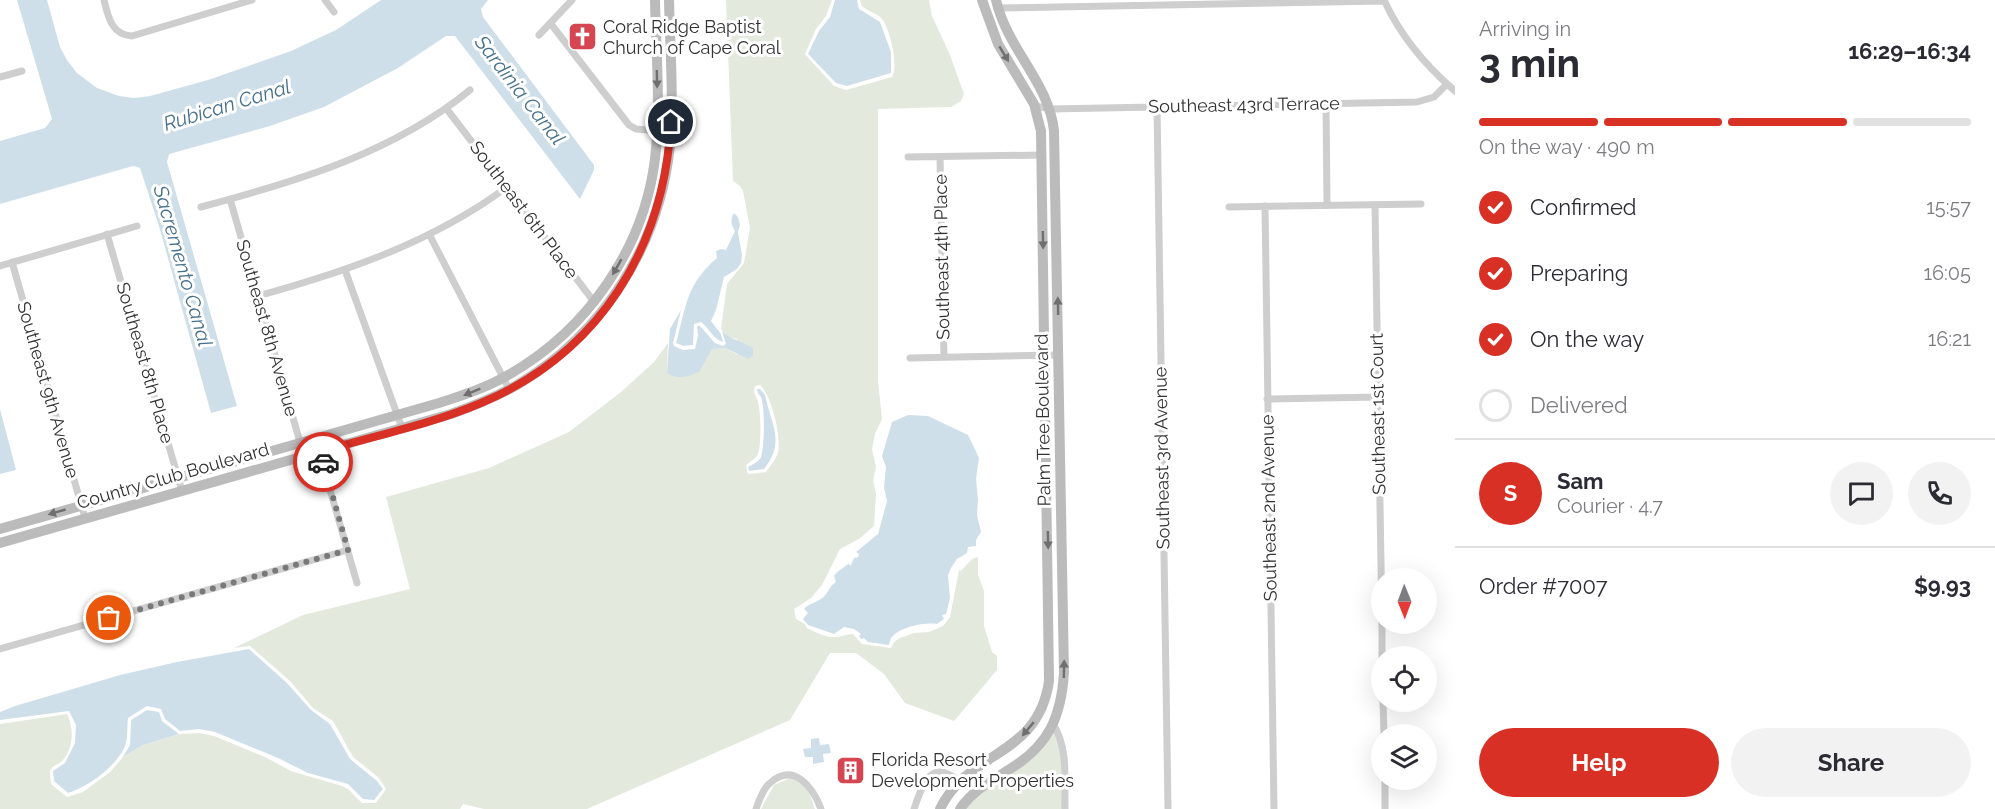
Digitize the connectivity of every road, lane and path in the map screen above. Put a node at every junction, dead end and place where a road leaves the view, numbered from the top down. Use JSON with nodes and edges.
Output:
{"nodes":[{"id":1,"x":104,"y":0,"type":"edge"},
{"id":2,"x":252,"y":0,"type":"edge"},
{"id":3,"x":326,"y":0,"type":"edge"},
{"id":4,"x":572,"y":0,"type":"edge"},
{"id":5,"x":655,"y":0,"type":"edge"},
{"id":6,"x":669,"y":0,"type":"edge"},
{"id":7,"x":982,"y":0,"type":"edge"},
{"id":8,"x":1384,"y":1,"type":"edge"},
{"id":9,"x":997,"y":4,"type":"edge"},
{"id":10,"x":334,"y":12,"type":"dead end"},
{"id":11,"x":986,"y":12,"type":"junction"},
{"id":12,"x":551,"y":24,"type":"junction"},
{"id":13,"x":539,"y":35,"type":"dead end"},
{"id":14,"x":22,"y":71,"type":"dead end"},
{"id":15,"x":0,"y":77,"type":"edge"},
{"id":16,"x":1447,"y":84,"type":"junction"},
{"id":17,"x":470,"y":90,"type":"dead end"},
{"id":18,"x":1455,"y":91,"type":"edge"},
{"id":19,"x":1326,"y":103,"type":"junction"},
{"id":20,"x":1035,"y":106,"type":"junction"},
{"id":21,"x":1157,"y":106,"type":"junction"},
{"id":22,"x":446,"y":108,"type":"junction"},
{"id":23,"x":1051,"y":109,"type":"junction"},
{"id":24,"x":657,"y":132,"type":"junction"},
{"id":25,"x":670,"y":132,"type":"junction"},
{"id":26,"x":1042,"y":156,"type":"junction"},
{"id":27,"x":1055,"y":156,"type":"junction"},
{"id":28,"x":908,"y":157,"type":"dead end"},
{"id":29,"x":940,"y":157,"type":"junction"},
{"id":30,"x":507,"y":187,"type":"junction"},
{"id":31,"x":230,"y":199,"type":"junction"},
{"id":32,"x":1421,"y":204,"type":"dead end"},
{"id":33,"x":1327,"y":205,"type":"junction"},
{"id":34,"x":1375,"y":205,"type":"junction"},
{"id":35,"x":1265,"y":206,"type":"junction"},
{"id":36,"x":201,"y":207,"type":"dead end"},
{"id":37,"x":1229,"y":207,"type":"dead end"},
{"id":38,"x":137,"y":226,"type":"dead end"},
{"id":39,"x":107,"y":234,"type":"junction"},
{"id":40,"x":429,"y":234,"type":"junction"},
{"id":41,"x":12,"y":262,"type":"junction"},
{"id":42,"x":0,"y":266,"type":"edge"},
{"id":43,"x":345,"y":270,"type":"junction"},
{"id":44,"x":258,"y":296,"type":"junction"},
{"id":45,"x":594,"y":302,"type":"junction"},
{"id":46,"x":602,"y":312,"type":"junction"},
{"id":47,"x":1045,"y":355,"type":"junction"},
{"id":48,"x":1059,"y":355,"type":"junction"},
{"id":49,"x":944,"y":357,"type":"junction"},
{"id":50,"x":910,"y":358,"type":"dead end"},
{"id":51,"x":503,"y":378,"type":"junction"},
{"id":52,"x":509,"y":389,"type":"junction"},
{"id":53,"x":1378,"y":397,"type":"junction"},
{"id":54,"x":1267,"y":399,"type":"junction"},
{"id":55,"x":397,"y":416,"type":"junction"},
{"id":56,"x":402,"y":428,"type":"junction"},
{"id":57,"x":315,"y":438,"type":"junction"},
{"id":58,"x":300,"y":443,"type":"junction"},
{"id":59,"x":320,"y":452,"type":"junction"},
{"id":60,"x":304,"y":456,"type":"junction"},
{"id":61,"x":179,"y":478,"type":"junction"},
{"id":62,"x":182,"y":491,"type":"junction"},
{"id":63,"x":81,"y":506,"type":"junction"},
{"id":64,"x":85,"y":519,"type":"junction"},
{"id":65,"x":0,"y":529,"type":"edge"},
{"id":66,"x":0,"y":543,"type":"edge"},
{"id":67,"x":348,"y":550,"type":"junction"},
{"id":68,"x":1381,"y":568,"type":"edge"},
{"id":69,"x":357,"y":583,"type":"dead end"},
{"id":70,"x":0,"y":650,"type":"edge"},
{"id":71,"x":1053,"y":724,"type":"junction"},
{"id":72,"x":992,"y":758,"type":"junction"},
{"id":73,"x":1001,"y":774,"type":"junction"},
{"id":74,"x":959,"y":781,"type":"junction"},
{"id":75,"x":1384,"y":790,"type":"edge"},
{"id":76,"x":973,"y":794,"type":"junction"},
{"id":77,"x":756,"y":809,"type":"edge"},
{"id":78,"x":820,"y":809,"type":"edge"},
{"id":79,"x":914,"y":809,"type":"edge"},
{"id":80,"x":940,"y":809,"type":"edge"},
{"id":81,"x":960,"y":809,"type":"edge"},
{"id":82,"x":1065,"y":809,"type":"edge"},
{"id":83,"x":1168,"y":809,"type":"edge"},
{"id":84,"x":1274,"y":809,"type":"edge"},
{"id":85,"x":1385,"y":809,"type":"edge"}],
"edges":[{"from":1,"to":2,"type":"street"},
{"from":3,"to":10,"type":"street"},
{"from":4,"to":12,"type":"street"},
{"from":5,"to":24,"type":"main road","name":"Country Club Boulevard","one_way":true},
{"from":6,"to":25,"type":"main road","name":"Country Club Boulevard"},
{"from":7,"to":11,"type":"main road","name":"Palm Tree Boulevard"},
{"from":8,"to":9,"type":"street"},
{"from":8,"to":16,"type":"street"},
{"from":9,"to":11,"type":"main road"},
{"from":9,"to":23,"type":"main road","name":"Palm Tree Boulevard"},
{"from":11,"to":20,"type":"main road","name":"Palm Tree Boulevard","one_way":true},
{"from":12,"to":13,"type":"street"},
{"from":12,"to":24,"type":"street"},
{"from":14,"to":15,"type":"street"},
{"from":16,"to":18,"type":"street"},
{"from":16,"to":19,"type":"street","name":"Southeast 43rd Terrace"},
{"from":17,"to":22,"type":"street"},
{"from":19,"to":21,"type":"street","name":"Southeast 43rd Terrace"},
{"from":19,"to":33,"type":"street"},
{"from":20,"to":23,"type":"street","name":"Southeast 43rd Terrace"},
{"from":20,"to":26,"type":"main road","name":"Palm Tree Boulevard"},
{"from":21,"to":23,"type":"street","name":"Southeast 43rd Terrace"},
{"from":21,"to":83,"type":"street","name":"Southeast 3rd Avenue"},
{"from":22,"to":30,"type":"street","name":"Southeast 6th Place"},
{"from":22,"to":31,"type":"street"},
{"from":23,"to":27,"type":"main road","name":"Palm Tree Boulevard"},
{"from":24,"to":25,"type":"street"},
{"from":24,"to":45,"type":"main road","name":"Country Club Boulevard","one_way":true},
{"from":25,"to":46,"type":"main road","name":"Country Club Boulevard"},
{"from":26,"to":27,"type":"main road"},
{"from":26,"to":29,"type":"street"},
{"from":26,"to":47,"type":"main road","name":"Palm Tree Boulevard","one_way":true},
{"from":48,"to":27,"type":"main road","name":"Palm Tree Boulevard","one_way":true},
{"from":28,"to":29,"type":"street"},
{"from":29,"to":49,"type":"street","name":"Southeast 4th Place"},
{"from":30,"to":40,"type":"street"},
{"from":30,"to":45,"type":"street","name":"Southeast 6th Place"},
{"from":31,"to":36,"type":"street"},
{"from":31,"to":44,"type":"street","name":"Southeast 8th Avenue"},
{"from":32,"to":34,"type":"street"},
{"from":33,"to":34,"type":"street"},
{"from":33,"to":35,"type":"street"},
{"from":34,"to":53,"type":"street","name":"Southeast 1st Court"},
{"from":35,"to":37,"type":"street"},
{"from":35,"to":54,"type":"street","name":"Southeast 2nd Avenue"},
{"from":38,"to":39,"type":"street"},
{"from":39,"to":41,"type":"street"},
{"from":39,"to":61,"type":"street","name":"Southeast 8th Place"},
{"from":40,"to":43,"type":"street"},
{"from":40,"to":51,"type":"street"},
{"from":41,"to":42,"type":"street"},
{"from":41,"to":63,"type":"street","name":"Southeast 9th Avenue"},
{"from":43,"to":44,"type":"street"},
{"from":43,"to":55,"type":"street"},
{"from":44,"to":58,"type":"street","name":"Southeast 8th Avenue"},
{"from":45,"to":46,"type":"street","name":"Southeast 6th Place"},
{"from":45,"to":51,"type":"main road","name":"Country Club Boulevard"},
{"from":46,"to":52,"type":"main road","name":"Country Club Boulevard"},
{"from":47,"to":48,"type":"street"},
{"from":47,"to":49,"type":"street"},
{"from":47,"to":72,"type":"main road","name":"Palm Tree Boulevard","one_way":true},
{"from":71,"to":48,"type":"main road","name":"Palm Tree Boulevard","one_way":true},
{"from":49,"to":50,"type":"street"},
{"from":51,"to":52,"type":"street"},
{"from":51,"to":55,"type":"main road","name":"Country Club Boulevard","one_way":true},
{"from":52,"to":56,"type":"main road","name":"Country Club Boulevard"},
{"from":53,"to":54,"type":"street"},
{"from":53,"to":68,"type":"street","name":"Southeast 1st Court"},
{"from":54,"to":84,"type":"street","name":"Southeast 2nd Avenue"},
{"from":55,"to":56,"type":"street"},
{"from":55,"to":57,"type":"main road","name":"Country Club Boulevard"},
{"from":56,"to":59,"type":"main road","name":"Country Club Boulevard"},
{"from":57,"to":58,"type":"main road","name":"Country Club Boulevard"},
{"from":57,"to":59,"type":"street"},
{"from":58,"to":60,"type":"street","name":"Southeast 8th Avenue"},
{"from":58,"to":61,"type":"main road","name":"Country Club Boulevard"},
{"from":59,"to":60,"type":"main road","name":"Country Club Boulevard"},
{"from":59,"to":67,"type":"street"},
{"from":60,"to":62,"type":"main road","name":"Country Club Boulevard"},
{"from":61,"to":62,"type":"street","name":"Southeast 8th Place"},
{"from":61,"to":63,"type":"main road","name":"Country Club Boulevard"},
{"from":62,"to":64,"type":"main road","name":"Country Club Boulevard"},
{"from":63,"to":64,"type":"street","name":"Southeast 9th Avenue"},
{"from":63,"to":65,"type":"main road","name":"Country Club Boulevard","one_way":true},
{"from":64,"to":66,"type":"main road","name":"Country Club Boulevard"},
{"from":67,"to":69,"type":"street"},
{"from":67,"to":70,"type":"street"},
{"from":71,"to":73,"type":"main road","name":"Palm Tree Boulevard"},
{"from":71,"to":82,"type":"street"},
{"from":72,"to":73,"type":"main road"},
{"from":72,"to":74,"type":"main road","name":"Palm Tree Boulevard"},
{"from":73,"to":76,"type":"main road","name":"Palm Tree Boulevard"},
{"from":74,"to":76,"type":"main road"},
{"from":74,"to":79,"type":"street"},
{"from":74,"to":80,"type":"main road","name":"Palm Tree Boulevard"},
{"from":75,"to":85,"type":"street"},
{"from":76,"to":81,"type":"main road","name":"Palm Tree Boulevard"},
{"from":77,"to":78,"type":"street"}]}
